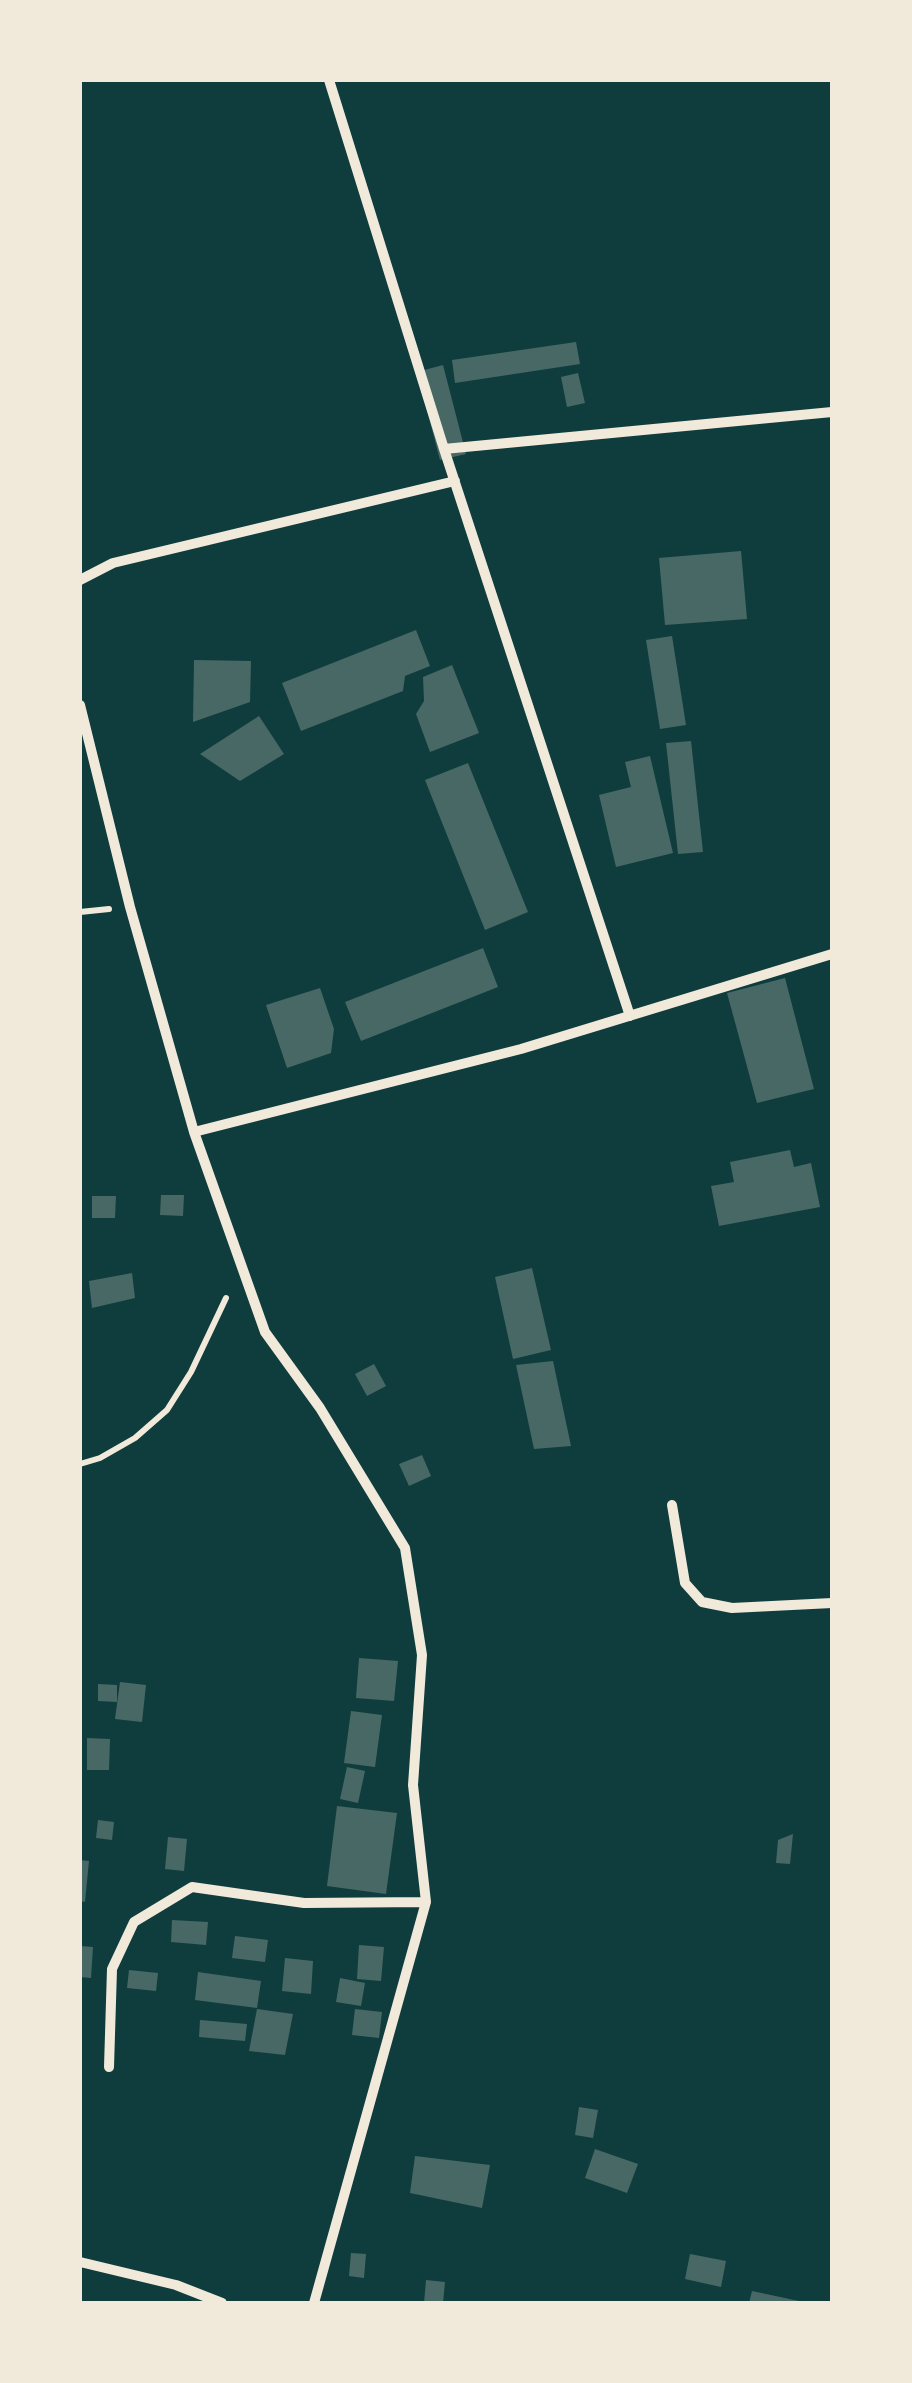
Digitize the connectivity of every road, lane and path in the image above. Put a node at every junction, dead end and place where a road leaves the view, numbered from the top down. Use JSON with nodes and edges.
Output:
{"nodes":[{"id":1,"x":328,"y":80,"type":"edge"},
{"id":2,"x":832,"y":412,"type":"edge"},
{"id":3,"x":444,"y":449,"type":"junction"},
{"id":4,"x":455,"y":481,"type":"junction"},
{"id":5,"x":80,"y":580,"type":"edge"},
{"id":6,"x":80,"y":705,"type":"edge"},
{"id":7,"x":832,"y":954,"type":"edge"},
{"id":8,"x":630,"y":1016,"type":"junction"},
{"id":9,"x":194,"y":1132,"type":"junction"},
{"id":10,"x":242,"y":1265,"type":"junction"},
{"id":11,"x":80,"y":1464,"type":"edge"},
{"id":12,"x":672,"y":1505,"type":"dead end"},
{"id":13,"x":832,"y":1603,"type":"edge"},
{"id":14,"x":426,"y":1902,"type":"junction"},
{"id":15,"x":109,"y":2067,"type":"dead end"},
{"id":16,"x":80,"y":2262,"type":"edge"},
{"id":17,"x":222,"y":2303,"type":"edge"},
{"id":18,"x":314,"y":2303,"type":"edge"}],
"edges":[{"from":1,"to":3,"type":"street"},
{"from":2,"to":3,"type":"street"},
{"from":3,"to":4,"type":"street"},
{"from":4,"to":5,"type":"street"},
{"from":4,"to":8,"type":"street"},
{"from":6,"to":9,"type":"street"},
{"from":7,"to":8,"type":"street"},
{"from":8,"to":9,"type":"street"},
{"from":9,"to":10,"type":"street"},
{"from":10,"to":11,"type":"path"},
{"from":10,"to":14,"type":"street"},
{"from":12,"to":13,"type":"street"},
{"from":14,"to":15,"type":"street"},
{"from":14,"to":18,"type":"street"},
{"from":16,"to":17,"type":"street"}]}
